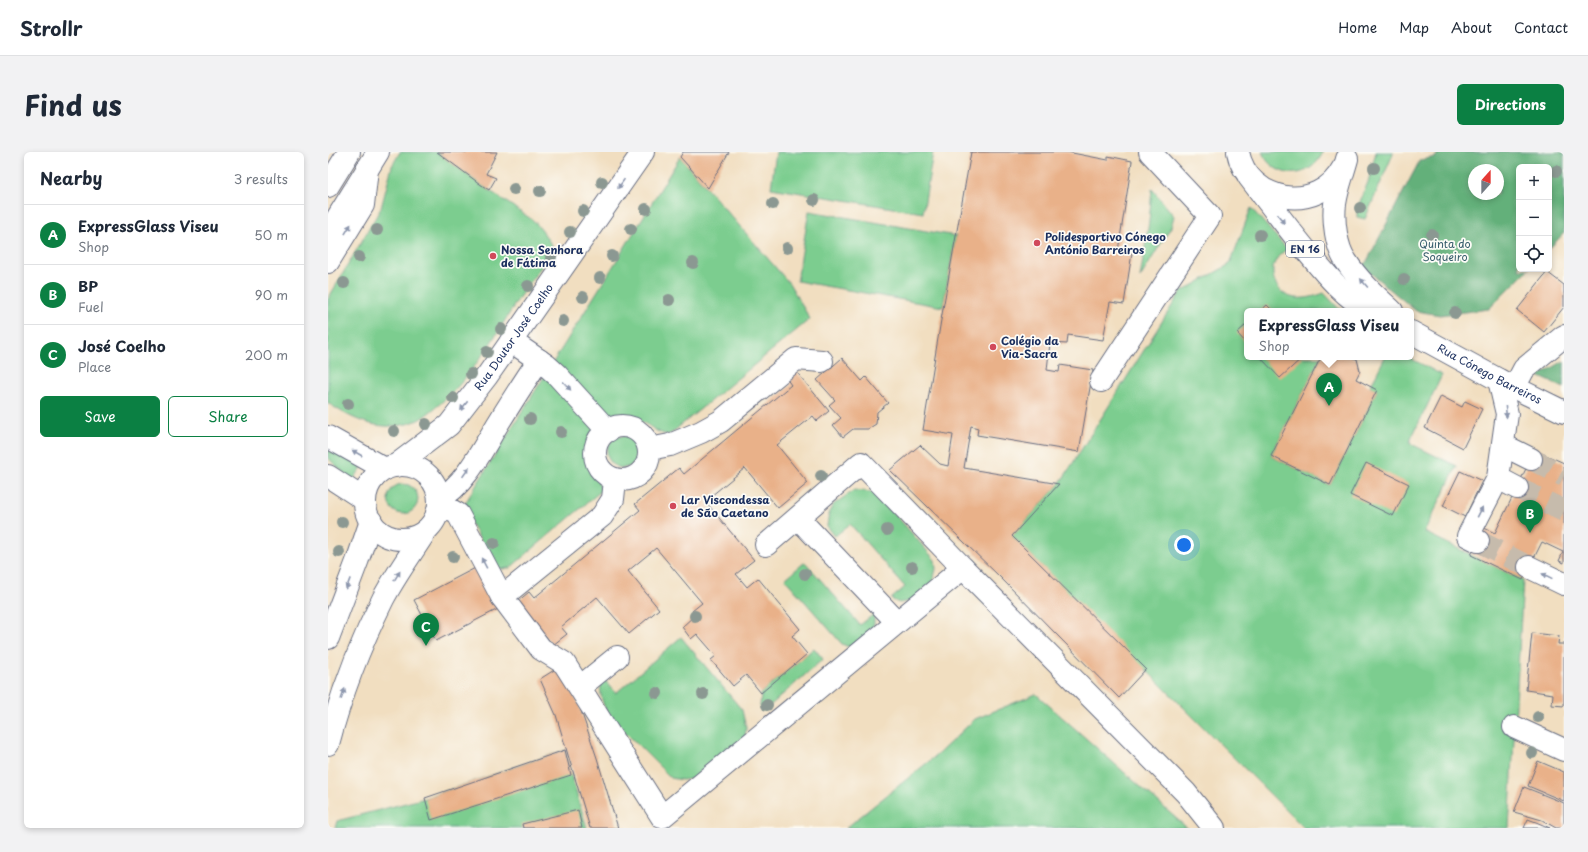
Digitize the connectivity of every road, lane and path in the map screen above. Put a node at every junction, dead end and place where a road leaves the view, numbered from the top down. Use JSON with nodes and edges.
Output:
{"nodes":[{"id":1,"x":349,"y":152,"type":"edge"},
{"id":2,"x":643,"y":152,"type":"edge"},
{"id":3,"x":1150,"y":152,"type":"edge"},
{"id":4,"x":1348,"y":156,"type":"edge"},
{"id":5,"x":1240,"y":160,"type":"edge"},
{"id":6,"x":373,"y":161,"type":"edge"},
{"id":7,"x":328,"y":186,"type":"edge"},
{"id":8,"x":328,"y":233,"type":"edge"},
{"id":9,"x":328,"y":262,"type":"edge"},
{"id":10,"x":1366,"y":308,"type":"edge"},
{"id":11,"x":1389,"y":308,"type":"edge"},
{"id":12,"x":1414,"y":333,"type":"edge"},
{"id":13,"x":1564,"y":336,"type":"edge"},
{"id":14,"x":511,"y":341,"type":"junction"},
{"id":15,"x":538,"y":360,"type":"junction"},
{"id":16,"x":822,"y":361,"type":"dead end"},
{"id":17,"x":1101,"y":381,"type":"dead end"},
{"id":18,"x":1506,"y":384,"type":"junction"},
{"id":19,"x":1564,"y":412,"type":"edge"},
{"id":20,"x":608,"y":431,"type":"junction"},
{"id":21,"x":328,"y":437,"type":"edge"},
{"id":22,"x":1503,"y":445,"type":"junction"},
{"id":23,"x":649,"y":450,"type":"junction"},
{"id":24,"x":1531,"y":459,"type":"tunnel mouth"},
{"id":25,"x":390,"y":468,"type":"junction"},
{"id":26,"x":328,"y":476,"type":"edge"},
{"id":27,"x":1498,"y":478,"type":"junction"},
{"id":28,"x":615,"y":480,"type":"junction"},
{"id":29,"x":1517,"y":488,"type":"tunnel mouth"},
{"id":30,"x":365,"y":500,"type":"junction"},
{"id":31,"x":438,"y":506,"type":"junction"},
{"id":32,"x":798,"y":518,"type":"junction"},
{"id":33,"x":370,"y":521,"type":"junction"},
{"id":34,"x":424,"y":532,"type":"junction"},
{"id":35,"x":1478,"y":541,"type":"tunnel mouth"},
{"id":36,"x":766,"y":545,"type":"dead end"},
{"id":37,"x":1529,"y":567,"type":"tunnel mouth"},
{"id":38,"x":963,"y":568,"type":"junction"},
{"id":39,"x":1564,"y":584,"type":"edge"},
{"id":40,"x":502,"y":597,"type":"junction"},
{"id":41,"x":897,"y":622,"type":"junction"},
{"id":42,"x":328,"y":638,"type":"edge"},
{"id":43,"x":617,"y":657,"type":"dead end"},
{"id":44,"x":580,"y":687,"type":"junction"},
{"id":45,"x":1514,"y":727,"type":"dead end"},
{"id":46,"x":328,"y":744,"type":"edge"},
{"id":47,"x":1564,"y":750,"type":"edge"},
{"id":48,"x":1214,"y":828,"type":"edge"}],
"edges":[{"from":1,"to":7,"type":"street"},
{"from":2,"to":14,"type":"street","name":"Rua Doutor José Coelho","one_way":true},
{"from":3,"to":17,"type":"street"},
{"from":4,"to":5,"type":"street","number":"EN 16"},
{"from":11,"to":4,"type":"street","number":"EN 16","one_way":true},
{"from":5,"to":10,"type":"street","number":"EN 16","one_way":true},
{"from":6,"to":8,"type":"street"},
{"from":9,"to":6,"type":"street","one_way":true},
{"from":12,"to":18,"type":"street","name":"Rua Cónego Barreiros"},
{"from":13,"to":18,"type":"street"},
{"from":14,"to":15,"type":"street"},
{"from":14,"to":25,"type":"street","name":"Rua Doutor José Coelho","one_way":true},
{"from":15,"to":20,"type":"street","one_way":true},
{"from":31,"to":15,"type":"street","one_way":true},
{"from":16,"to":23,"type":"street"},
{"from":18,"to":19,"type":"street","name":"Rua Cónego Barreiros"},
{"from":18,"to":22,"type":"street","one_way":true},
{"from":20,"to":23,"type":"street"},
{"from":20,"to":28,"type":"street"},
{"from":25,"to":21,"type":"street","one_way":true},
{"from":22,"to":24,"type":"street"},
{"from":22,"to":27,"type":"street"},
{"from":23,"to":28,"type":"street"},
{"from":25,"to":30,"type":"street"},
{"from":25,"to":31,"type":"street"},
{"from":26,"to":30,"type":"street"},
{"from":27,"to":29,"type":"street"},
{"from":35,"to":27,"type":"street","one_way":true},
{"from":28,"to":40,"type":"street"},
{"from":30,"to":33,"type":"street"},
{"from":31,"to":34,"type":"street"},
{"from":40,"to":31,"type":"street","one_way":true},
{"from":32,"to":36,"type":"street"},
{"from":32,"to":38,"type":"street"},
{"from":32,"to":41,"type":"street"},
{"from":33,"to":34,"type":"street"},
{"from":33,"to":42,"type":"street","one_way":true},
{"from":46,"to":34,"type":"street","one_way":true},
{"from":39,"to":37,"type":"street","one_way":true},
{"from":38,"to":41,"type":"street"},
{"from":38,"to":48,"type":"street"},
{"from":40,"to":44,"type":"street"},
{"from":41,"to":44,"type":"street"},
{"from":43,"to":44,"type":"street"},
{"from":45,"to":47,"type":"street"}]}
